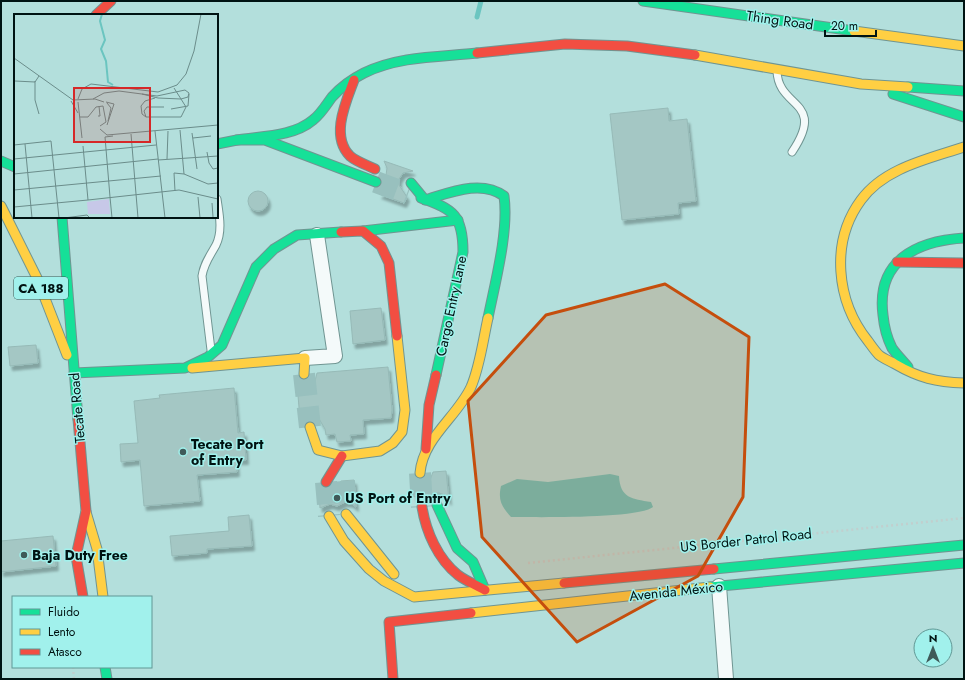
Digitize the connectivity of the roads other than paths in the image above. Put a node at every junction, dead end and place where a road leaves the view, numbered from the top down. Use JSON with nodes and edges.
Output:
{"nodes":[{"id":1,"x":643,"y":1,"type":"edge"},
{"id":2,"x":108,"y":2,"type":"edge"},
{"id":3,"x":97,"y":14,"type":"edge"},
{"id":4,"x":964,"y":46,"type":"edge"},
{"id":5,"x":777,"y":69,"type":"junction"},
{"id":6,"x":354,"y":80,"type":"junction"},
{"id":7,"x":861,"y":84,"type":"junction"},
{"id":8,"x":964,"y":91,"type":"edge"},
{"id":9,"x":964,"y":117,"type":"edge"},
{"id":10,"x":237,"y":140,"type":"junction"},
{"id":11,"x":218,"y":144,"type":"edge"},
{"id":12,"x":964,"y":147,"type":"edge"},
{"id":13,"x":792,"y":152,"type":"dead end"},
{"id":14,"x":1,"y":161,"type":"edge"},
{"id":15,"x":14,"y":167,"type":"edge"},
{"id":16,"x":380,"y":171,"type":"tunnel mouth"},
{"id":17,"x":376,"y":182,"type":"tunnel mouth"},
{"id":18,"x":411,"y":184,"type":"tunnel mouth"},
{"id":19,"x":408,"y":194,"type":"tunnel mouth"},
{"id":20,"x":425,"y":200,"type":"junction"},
{"id":21,"x":1,"y":206,"type":"edge"},
{"id":22,"x":218,"y":207,"type":"edge"},
{"id":23,"x":62,"y":218,"type":"edge"},
{"id":24,"x":458,"y":220,"type":"junction"},
{"id":25,"x":363,"y":231,"type":"junction"},
{"id":26,"x":317,"y":234,"type":"junction"},
{"id":27,"x":964,"y":238,"type":"edge"},
{"id":28,"x":896,"y":262,"type":"junction"},
{"id":29,"x":964,"y":263,"type":"edge"},
{"id":30,"x":211,"y":354,"type":"junction"},
{"id":31,"x":305,"y":358,"type":"junction"},
{"id":32,"x":185,"y":368,"type":"junction"},
{"id":33,"x":74,"y":373,"type":"junction"},
{"id":34,"x":304,"y":374,"type":"tunnel mouth"},
{"id":35,"x":914,"y":375,"type":"junction"},
{"id":36,"x":964,"y":382,"type":"edge"},
{"id":37,"x":310,"y":427,"type":"tunnel mouth"},
{"id":38,"x":426,"y":450,"type":"junction"},
{"id":39,"x":342,"y":456,"type":"junction"},
{"id":40,"x":432,"y":466,"type":"dead end"},
{"id":41,"x":420,"y":473,"type":"tunnel mouth"},
{"id":42,"x":343,"y":475,"type":"tunnel mouth"},
{"id":43,"x":326,"y":482,"type":"tunnel mouth"},
{"id":44,"x":437,"y":505,"type":"dead end"},
{"id":45,"x":422,"y":507,"type":"tunnel mouth"},
{"id":46,"x":86,"y":511,"type":"junction"},
{"id":47,"x":346,"y":514,"type":"tunnel mouth"},
{"id":48,"x":329,"y":516,"type":"tunnel mouth"},
{"id":49,"x":964,"y":545,"type":"edge"},
{"id":50,"x":964,"y":563,"type":"edge"},
{"id":51,"x":719,"y":586,"type":"junction"},
{"id":52,"x":485,"y":590,"type":"junction"},
{"id":53,"x":83,"y":596,"type":"edge"},
{"id":54,"x":103,"y":596,"type":"edge"},
{"id":55,"x":414,"y":597,"type":"junction"},
{"id":56,"x":105,"y":668,"type":"edge"},
{"id":57,"x":107,"y":679,"type":"edge"},
{"id":58,"x":393,"y":679,"type":"edge"},
{"id":59,"x":726,"y":679,"type":"edge"}],
"edges":[{"from":1,"to":4,"type":"main road","name":"Thing Road"},
{"from":2,"to":3,"type":"main road"},
{"from":5,"to":6,"type":"main road"},
{"from":5,"to":7,"type":"main road"},
{"from":5,"to":13,"type":"lane"},
{"from":6,"to":10,"type":"main road"},
{"from":6,"to":16,"type":"main road"},
{"from":7,"to":8,"type":"main road"},
{"from":7,"to":9,"type":"main road"},
{"from":10,"to":11,"type":"main road"},
{"from":10,"to":17,"type":"main road"},
{"from":12,"to":35,"type":"main road"},
{"from":14,"to":15,"type":"main road"},
{"from":18,"to":20,"type":"main road"},
{"from":19,"to":20,"type":"main road"},
{"from":20,"to":24,"type":"main road"},
{"from":20,"to":38,"type":"main road"},
{"from":21,"to":33,"type":"main road","number":"CA 188"},
{"from":22,"to":30,"type":"lane"},
{"from":23,"to":33,"type":"main road","name":"Tecate Road","number":"CA 188"},
{"from":24,"to":25,"type":"main road"},
{"from":24,"to":38,"type":"main road","name":"Cargo Entry Lane"},
{"from":25,"to":26,"type":"main road"},
{"from":25,"to":39,"type":"main road"},
{"from":26,"to":30,"type":"main road"},
{"from":26,"to":31,"type":"street"},
{"from":27,"to":28,"type":"main road"},
{"from":28,"to":29,"type":"main road"},
{"from":28,"to":35,"type":"main road"},
{"from":30,"to":32,"type":"main road"},
{"from":31,"to":32,"type":"main road"},
{"from":31,"to":34,"type":"main road"},
{"from":32,"to":33,"type":"main road"},
{"from":33,"to":46,"type":"main road","name":"Tecate Road","number":"CA 188"},
{"from":35,"to":36,"type":"main road"},
{"from":37,"to":39,"type":"main road"},
{"from":38,"to":40,"type":"main road"},
{"from":38,"to":41,"type":"main road"},
{"from":39,"to":42,"type":"main road"},
{"from":39,"to":43,"type":"main road"},
{"from":44,"to":52,"type":"main road"},
{"from":45,"to":52,"type":"main road"},
{"from":46,"to":53,"type":"main road","name":"Tecate Road"},
{"from":46,"to":54,"type":"main road"},
{"from":47,"to":55,"type":"main road"},
{"from":48,"to":55,"type":"main road"},
{"from":49,"to":52,"type":"main road"},
{"from":50,"to":51,"type":"main road","name":"Avenida México"},
{"from":51,"to":58,"type":"main road","name":"Avenida México"},
{"from":51,"to":59,"type":"street"},
{"from":52,"to":55,"type":"main road"},
{"from":56,"to":57,"type":"main road"}]}
